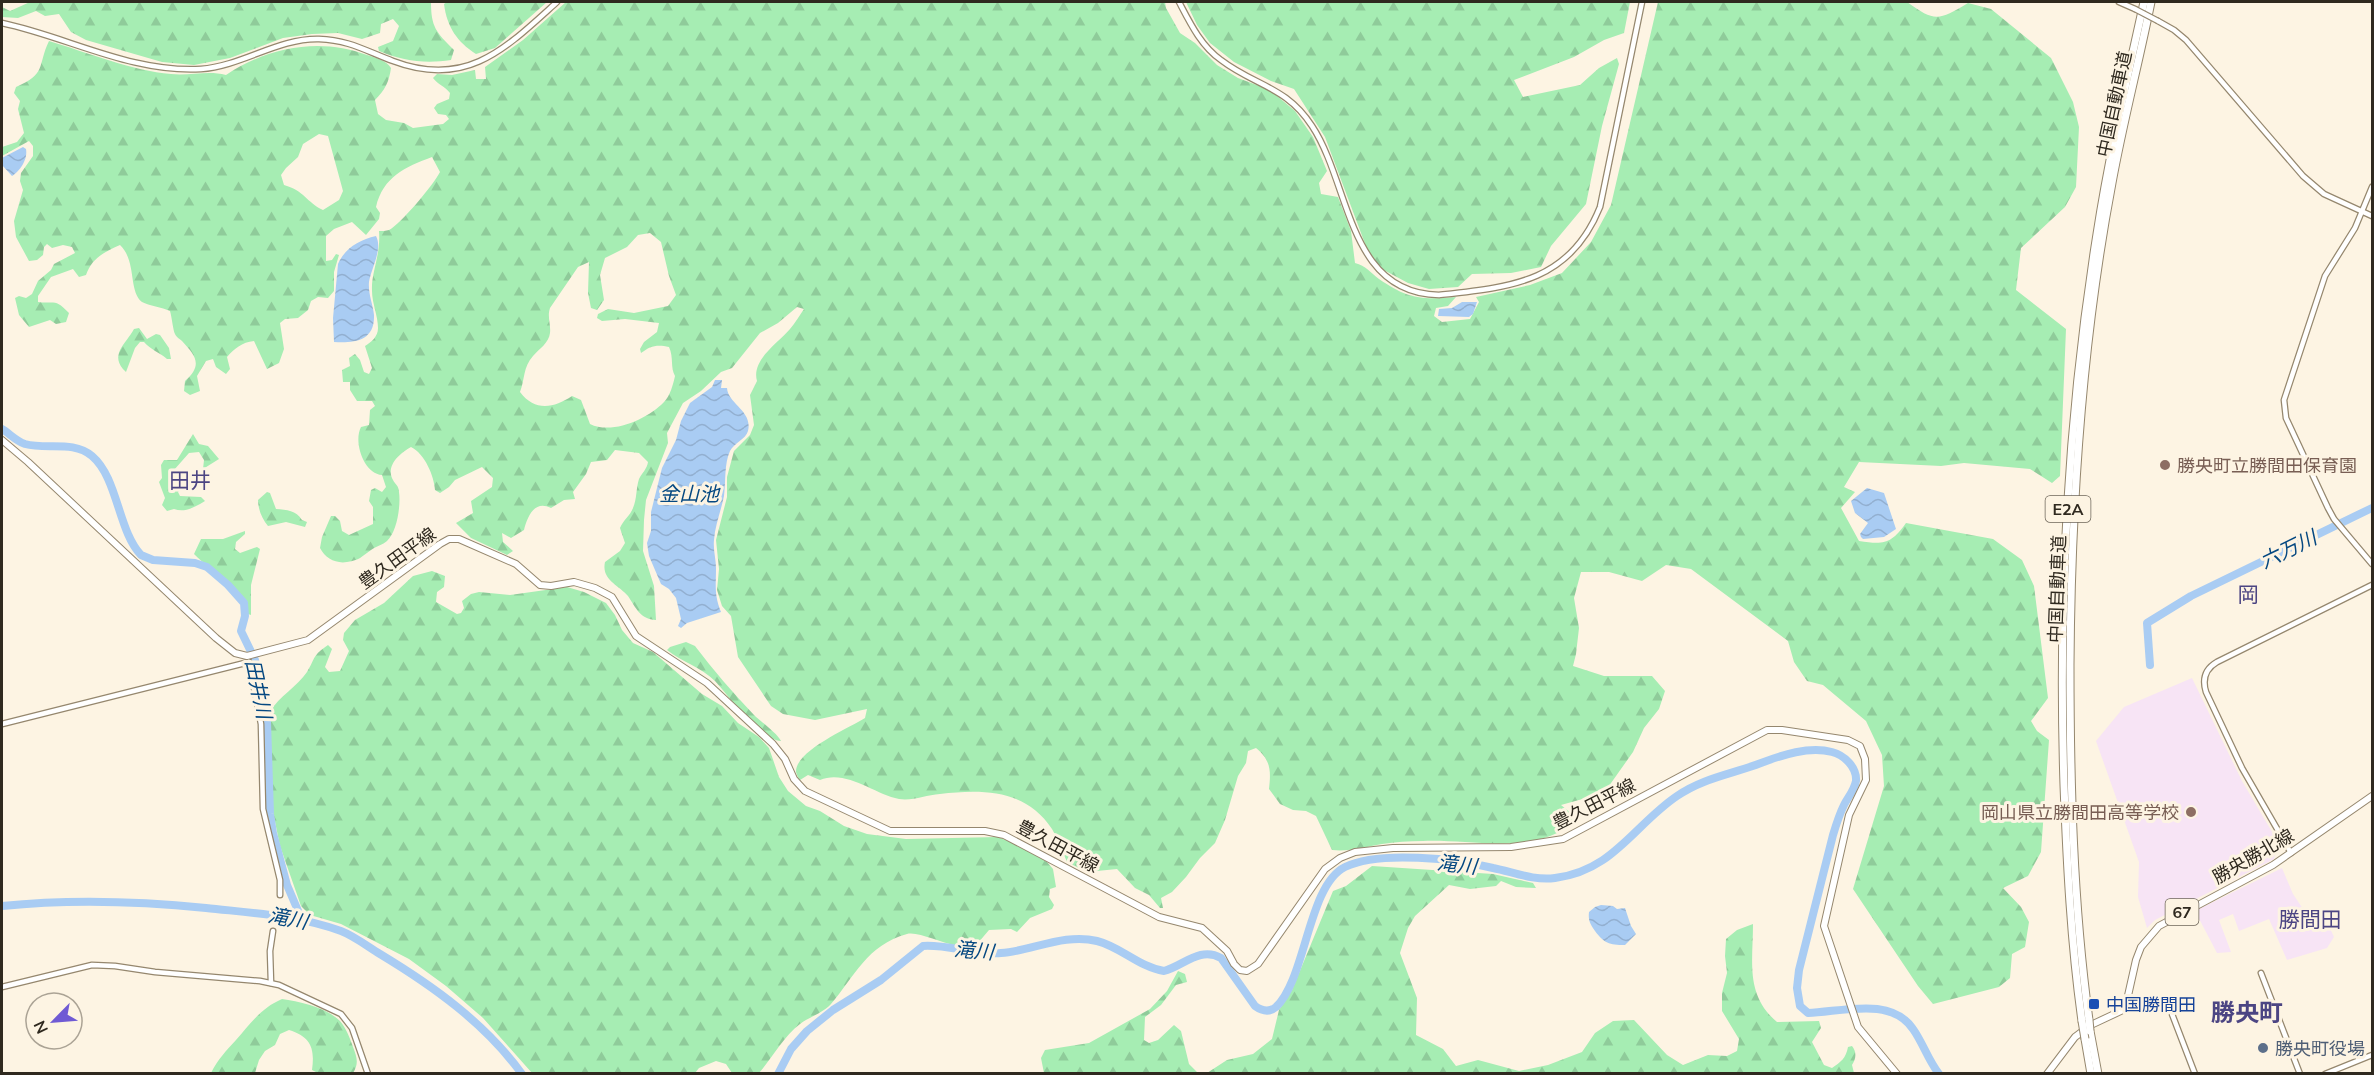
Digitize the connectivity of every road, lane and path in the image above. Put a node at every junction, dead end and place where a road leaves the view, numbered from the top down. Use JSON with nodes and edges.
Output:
{"nodes":[{"id":1,"x":557,"y":2,"type":"edge"},
{"id":2,"x":1179,"y":2,"type":"edge"},
{"id":3,"x":1642,"y":2,"type":"edge"},
{"id":4,"x":2119,"y":2,"type":"edge"},
{"id":5,"x":2144,"y":2,"type":"edge"},
{"id":6,"x":2151,"y":2,"type":"edge"},
{"id":7,"x":2,"y":23,"type":"edge"},
{"id":8,"x":2373,"y":188,"type":"edge"},
{"id":9,"x":2362,"y":212,"type":"junction"},
{"id":10,"x":2373,"y":216,"type":"edge"},
{"id":11,"x":2,"y":440,"type":"edge"},
{"id":12,"x":2373,"y":564,"type":"edge"},
{"id":13,"x":2373,"y":585,"type":"edge"},
{"id":14,"x":251,"y":657,"type":"junction"},
{"id":15,"x":2,"y":724,"type":"edge"},
{"id":16,"x":2373,"y":796,"type":"edge"},
{"id":17,"x":2291,"y":853,"type":"junction"},
{"id":18,"x":280,"y":896,"type":"dead end"},
{"id":19,"x":273,"y":931,"type":"dead end"},
{"id":20,"x":2261,"y":973,"type":"dead end"},
{"id":21,"x":271,"y":983,"type":"junction"},
{"id":22,"x":2,"y":987,"type":"edge"},
{"id":23,"x":2167,"y":1001,"type":"dead end"},
{"id":24,"x":2086,"y":1021,"type":"junction"},
{"id":25,"x":2373,"y":1056,"type":"edge"},
{"id":26,"x":368,"y":1074,"type":"edge"},
{"id":27,"x":1897,"y":1074,"type":"edge"},
{"id":28,"x":2047,"y":1074,"type":"edge"},
{"id":29,"x":2091,"y":1074,"type":"edge"},
{"id":30,"x":2098,"y":1074,"type":"edge"},
{"id":31,"x":2195,"y":1074,"type":"edge"},
{"id":32,"x":2300,"y":1074,"type":"edge"},
{"id":33,"x":2325,"y":1074,"type":"edge"}],
"edges":[{"from":1,"to":7,"type":"street"},
{"from":2,"to":3,"type":"street"},
{"from":4,"to":9,"type":"street","bridge":true},
{"from":5,"to":24,"type":"highway","name":"中国自動車道","number":"E2A"},
{"from":6,"to":24,"type":"highway","name":"中国自動車道","number":"E2A"},
{"from":8,"to":9,"type":"street"},
{"from":9,"to":10,"type":"street"},
{"from":9,"to":12,"type":"street"},
{"from":11,"to":14,"type":"main road"},
{"from":13,"to":17,"type":"street"},
{"from":14,"to":15,"type":"street"},
{"from":14,"to":18,"type":"street"},
{"from":14,"to":27,"type":"main road","name":"豊久田平線"},
{"from":16,"to":17,"type":"main road","name":"勝央勝北線","number":"67"},
{"from":17,"to":28,"type":"main road","name":"勝央勝北線","number":"67"},
{"from":19,"to":21,"type":"street"},
{"from":20,"to":32,"type":"street"},
{"from":21,"to":22,"type":"street"},
{"from":21,"to":26,"type":"street"},
{"from":23,"to":31,"type":"street"},
{"from":24,"to":29,"type":"highway","name":"中国自動車道","number":"E2A","bridge":true},
{"from":24,"to":30,"type":"highway","name":"中国自動車道","number":"E2A","bridge":true},
{"from":25,"to":33,"type":"street"}]}
